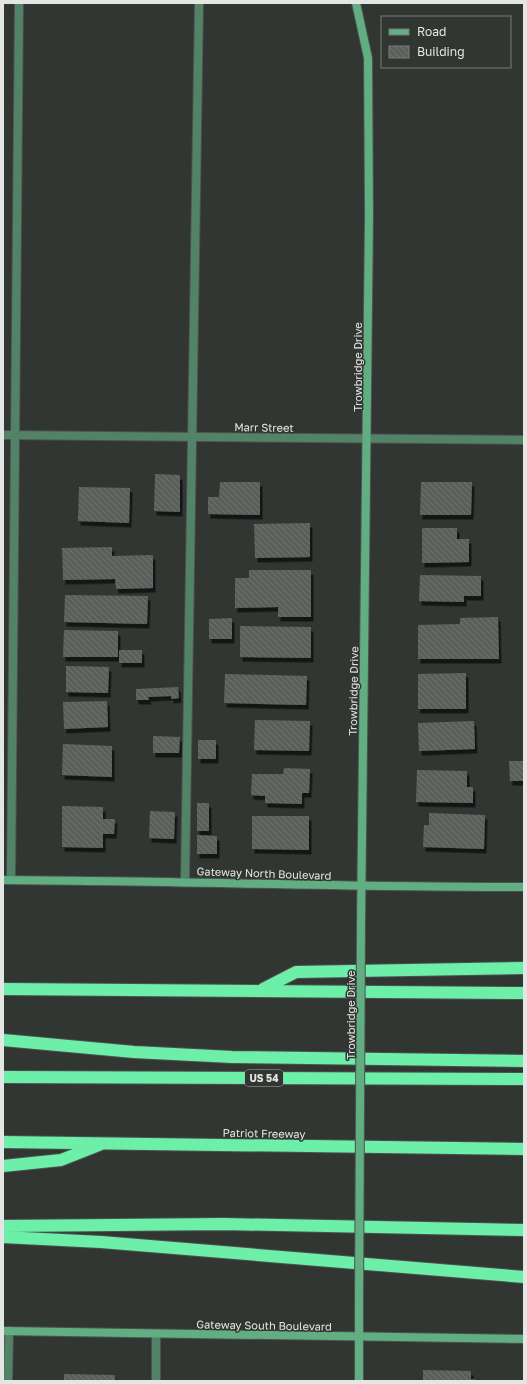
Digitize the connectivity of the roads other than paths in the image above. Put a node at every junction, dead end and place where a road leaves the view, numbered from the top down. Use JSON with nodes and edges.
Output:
{"nodes":[{"id":1,"x":19,"y":3,"type":"edge"},
{"id":2,"x":199,"y":3,"type":"edge"},
{"id":3,"x":356,"y":3,"type":"edge"},
{"id":4,"x":3,"y":435,"type":"edge"},
{"id":5,"x":16,"y":436,"type":"junction"},
{"id":6,"x":192,"y":437,"type":"junction"},
{"id":7,"x":367,"y":439,"type":"junction"},
{"id":8,"x":524,"y":440,"type":"edge"},
{"id":9,"x":7,"y":880,"type":"edge"},
{"id":10,"x":185,"y":881,"type":"junction"},
{"id":11,"x":362,"y":887,"type":"junction"},
{"id":12,"x":524,"y":887,"type":"edge"},
{"id":13,"x":524,"y":968,"type":"edge"},
{"id":14,"x":3,"y":989,"type":"edge"},
{"id":15,"x":260,"y":990,"type":"junction"},
{"id":16,"x":524,"y":993,"type":"edge"},
{"id":17,"x":3,"y":1040,"type":"edge"},
{"id":18,"x":524,"y":1061,"type":"edge"},
{"id":19,"x":3,"y":1077,"type":"edge"},
{"id":20,"x":524,"y":1079,"type":"edge"},
{"id":21,"x":3,"y":1142,"type":"edge"},
{"id":22,"x":103,"y":1144,"type":"junction"},
{"id":23,"x":524,"y":1149,"type":"edge"},
{"id":24,"x":3,"y":1166,"type":"edge"},
{"id":25,"x":3,"y":1226,"type":"edge"},
{"id":26,"x":524,"y":1230,"type":"edge"},
{"id":27,"x":3,"y":1237,"type":"edge"},
{"id":28,"x":524,"y":1277,"type":"edge"},
{"id":29,"x":6,"y":1331,"type":"edge"},
{"id":30,"x":156,"y":1334,"type":"junction"},
{"id":31,"x":359,"y":1338,"type":"junction"},
{"id":32,"x":524,"y":1339,"type":"edge"},
{"id":33,"x":8,"y":1381,"type":"edge"},
{"id":34,"x":156,"y":1381,"type":"edge"},
{"id":35,"x":359,"y":1381,"type":"edge"}],
"edges":[{"from":1,"to":5,"type":"street"},
{"from":2,"to":6,"type":"street"},
{"from":3,"to":7,"type":"main road","name":"Trowbridge Drive"},
{"from":4,"to":5,"type":"street","name":"Marr Street"},
{"from":5,"to":6,"type":"street","name":"Marr Street"},
{"from":5,"to":9,"type":"street"},
{"from":6,"to":7,"type":"street","name":"Marr Street"},
{"from":6,"to":10,"type":"street"},
{"from":7,"to":8,"type":"street","name":"Marr Street"},
{"from":7,"to":11,"type":"main road","name":"Trowbridge Drive"},
{"from":9,"to":10,"type":"main road","name":"Gateway North Boulevard"},
{"from":10,"to":11,"type":"main road","name":"Gateway North Boulevard"},
{"from":11,"to":12,"type":"main road","name":"Gateway North Boulevard"},
{"from":11,"to":31,"type":"main road","name":"Trowbridge Drive","bridge":true},
{"from":13,"to":15,"type":"highway"},
{"from":14,"to":15,"type":"highway"},
{"from":15,"to":16,"type":"highway"},
{"from":17,"to":18,"type":"highway"},
{"from":19,"to":20,"type":"highway","number":"US 54"},
{"from":21,"to":22,"type":"highway","name":"Patriot Freeway"},
{"from":22,"to":23,"type":"highway","name":"Patriot Freeway"},
{"from":22,"to":24,"type":"highway"},
{"from":25,"to":26,"type":"highway"},
{"from":27,"to":28,"type":"highway"},
{"from":29,"to":30,"type":"main road","name":"Gateway South Boulevard"},
{"from":29,"to":33,"type":"street"},
{"from":30,"to":31,"type":"main road","name":"Gateway South Boulevard"},
{"from":30,"to":34,"type":"street"},
{"from":31,"to":32,"type":"main road","name":"Gateway South Boulevard"},
{"from":31,"to":35,"type":"main road","name":"Trowbridge Drive"}]}
